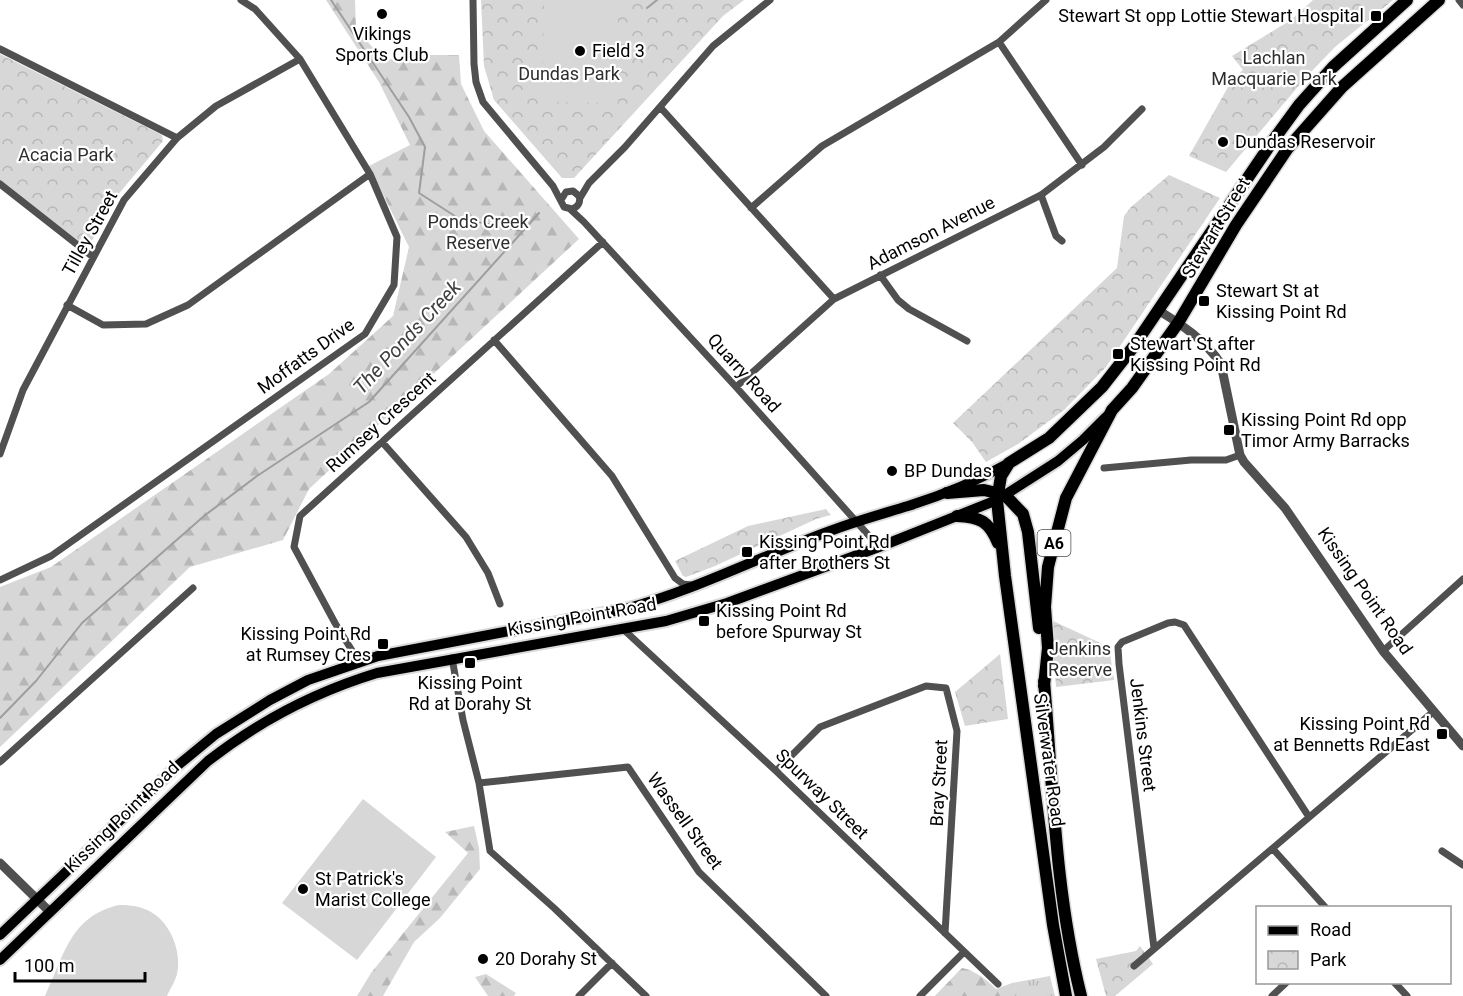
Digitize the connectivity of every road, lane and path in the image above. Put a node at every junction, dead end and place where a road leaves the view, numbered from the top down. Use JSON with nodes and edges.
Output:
{"nodes":[{"id":1,"x":241,"y":0,"type":"edge"},
{"id":2,"x":473,"y":0,"type":"edge"},
{"id":3,"x":770,"y":0,"type":"edge"},
{"id":4,"x":1046,"y":0,"type":"edge"},
{"id":5,"x":1407,"y":0,"type":"edge"},
{"id":6,"x":1438,"y":0,"type":"edge"},
{"id":7,"x":1459,"y":0,"type":"edge"},
{"id":8,"x":1463,"y":5,"type":"edge"},
{"id":9,"x":999,"y":42,"type":"junction"},
{"id":10,"x":0,"y":49,"type":"edge"},
{"id":11,"x":300,"y":59,"type":"junction"},
{"id":12,"x":660,"y":107,"type":"junction"},
{"id":13,"x":1143,"y":109,"type":"dead end"},
{"id":14,"x":177,"y":138,"type":"junction"},
{"id":15,"x":1082,"y":165,"type":"junction"},
{"id":16,"x":370,"y":174,"type":"junction"},
{"id":17,"x":589,"y":183,"type":"junction"},
{"id":18,"x":0,"y":184,"type":"edge"},
{"id":19,"x":553,"y":186,"type":"junction"},
{"id":20,"x":571,"y":191,"type":"junction"},
{"id":21,"x":1041,"y":195,"type":"junction"},
{"id":22,"x":561,"y":200,"type":"junction"},
{"id":23,"x":579,"y":201,"type":"junction"},
{"id":24,"x":751,"y":208,"type":"junction"},
{"id":25,"x":570,"y":209,"type":"junction"},
{"id":26,"x":585,"y":222,"type":"junction"},
{"id":27,"x":1062,"y":241,"type":"dead end"},
{"id":28,"x":603,"y":242,"type":"junction"},
{"id":29,"x":93,"y":256,"type":"junction"},
{"id":30,"x":880,"y":275,"type":"junction"},
{"id":31,"x":834,"y":299,"type":"junction"},
{"id":32,"x":67,"y":305,"type":"junction"},
{"id":33,"x":1158,"y":310,"type":"junction"},
{"id":34,"x":1178,"y":323,"type":"junction"},
{"id":35,"x":494,"y":340,"type":"junction"},
{"id":36,"x":967,"y":340,"type":"dead end"},
{"id":37,"x":736,"y":387,"type":"junction"},
{"id":38,"x":1112,"y":410,"type":"junction"},
{"id":39,"x":382,"y":441,"type":"junction"},
{"id":40,"x":0,"y":454,"type":"edge"},
{"id":41,"x":1240,"y":455,"type":"junction"},
{"id":42,"x":1009,"y":464,"type":"junction"},
{"id":43,"x":1104,"y":468,"type":"dead end"},
{"id":44,"x":947,"y":493,"type":"junction"},
{"id":45,"x":1000,"y":496,"type":"junction"},
{"id":46,"x":957,"y":516,"type":"junction"},
{"id":47,"x":856,"y":521,"type":"junction"},
{"id":48,"x":879,"y":547,"type":"junction"},
{"id":49,"x":1003,"y":555,"type":"junction"},
{"id":50,"x":1463,"y":579,"type":"edge"},
{"id":51,"x":0,"y":580,"type":"edge"},
{"id":52,"x":696,"y":586,"type":"junction"},
{"id":53,"x":193,"y":588,"type":"dead end"},
{"id":54,"x":500,"y":604,"type":"dead end"},
{"id":55,"x":623,"y":628,"type":"junction"},
{"id":56,"x":1383,"y":651,"type":"junction"},
{"id":57,"x":452,"y":658,"type":"junction"},
{"id":58,"x":359,"y":662,"type":"junction"},
{"id":59,"x":1044,"y":686,"type":"junction"},
{"id":60,"x":1433,"y":712,"type":"junction"},
{"id":61,"x":1463,"y":746,"type":"edge"},
{"id":62,"x":0,"y":762,"type":"edge"},
{"id":63,"x":776,"y":771,"type":"junction"},
{"id":64,"x":479,"y":783,"type":"junction"},
{"id":65,"x":1309,"y":818,"type":"junction"},
{"id":66,"x":1273,"y":849,"type":"junction"},
{"id":67,"x":1442,"y":851,"type":"dead end"},
{"id":68,"x":0,"y":863,"type":"edge"},
{"id":69,"x":1463,"y":865,"type":"edge"},
{"id":70,"x":37,"y":899,"type":"junction"},
{"id":71,"x":1324,"y":906,"type":"edge"},
{"id":72,"x":50,"y":912,"type":"junction"},
{"id":73,"x":945,"y":933,"type":"junction"},
{"id":74,"x":0,"y":935,"type":"edge"},
{"id":75,"x":1154,"y":948,"type":"junction"},
{"id":76,"x":964,"y":952,"type":"junction"},
{"id":77,"x":0,"y":960,"type":"edge"},
{"id":78,"x":612,"y":963,"type":"junction"},
{"id":79,"x":1134,"y":966,"type":"dead end"},
{"id":80,"x":998,"y":984,"type":"dead end"},
{"id":81,"x":1285,"y":984,"type":"edge"},
{"id":82,"x":1396,"y":984,"type":"edge"},
{"id":83,"x":579,"y":996,"type":"edge"},
{"id":84,"x":646,"y":996,"type":"edge"},
{"id":85,"x":826,"y":996,"type":"edge"},
{"id":86,"x":920,"y":996,"type":"edge"},
{"id":87,"x":1066,"y":996,"type":"edge"},
{"id":88,"x":1081,"y":996,"type":"edge"},
{"id":89,"x":1272,"y":996,"type":"edge"},
{"id":90,"x":1407,"y":996,"type":"edge"}],
"edges":[{"from":1,"to":11,"type":"street","name":"Moffatts Drive"},
{"from":2,"to":19,"type":"street"},
{"from":3,"to":12,"type":"street"},
{"from":4,"to":9,"type":"street"},
{"from":5,"to":33,"type":"highway","name":"Stewart Street"},
{"from":6,"to":34,"type":"highway","name":"Stewart Street","number":"A6"},
{"from":7,"to":8,"type":"street"},
{"from":9,"to":15,"type":"street"},
{"from":9,"to":24,"type":"street"},
{"from":10,"to":14,"type":"street"},
{"from":11,"to":14,"type":"street","name":"Tilley Street"},
{"from":11,"to":16,"type":"street","name":"Moffatts Drive"},
{"from":12,"to":17,"type":"street"},
{"from":12,"to":24,"type":"street"},
{"from":13,"to":15,"type":"street","name":"Adamson Avenue"},
{"from":14,"to":29,"type":"street","name":"Tilley Street"},
{"from":15,"to":21,"type":"street","name":"Adamson Avenue"},
{"from":16,"to":32,"type":"street"},
{"from":16,"to":51,"type":"street","name":"Moffatts Drive"},
{"from":17,"to":20,"type":"street"},
{"from":17,"to":23,"type":"street"},
{"from":18,"to":29,"type":"street"},
{"from":19,"to":20,"type":"street"},
{"from":19,"to":22,"type":"street"},
{"from":20,"to":22,"type":"street"},
{"from":20,"to":23,"type":"street"},
{"from":21,"to":27,"type":"street"},
{"from":21,"to":30,"type":"street","name":"Adamson Avenue"},
{"from":22,"to":25,"type":"street"},
{"from":23,"to":25,"type":"street"},
{"from":23,"to":26,"type":"street","name":"Quarry Road"},
{"from":24,"to":31,"type":"street"},
{"from":25,"to":26,"type":"street","name":"Quarry Road"},
{"from":26,"to":28,"type":"street","name":"Quarry Road"},
{"from":28,"to":35,"type":"street","name":"Rumsey Crescent"},
{"from":28,"to":37,"type":"street","name":"Quarry Road"},
{"from":29,"to":32,"type":"street","name":"Tilley Street"},
{"from":30,"to":31,"type":"street","name":"Adamson Avenue"},
{"from":30,"to":36,"type":"street"},
{"from":31,"to":37,"type":"street","name":"Adamson Avenue"},
{"from":32,"to":40,"type":"street","name":"Tilley Street"},
{"from":33,"to":34,"type":"street","name":"Kissing Point Road"},
{"from":33,"to":42,"type":"highway","name":"Kissing Point Road"},
{"from":34,"to":38,"type":"highway","name":"Kissing Point Road","number":"A6"},
{"from":34,"to":41,"type":"street","name":"Kissing Point Road"},
{"from":35,"to":39,"type":"street","name":"Rumsey Crescent"},
{"from":35,"to":52,"type":"street"},
{"from":37,"to":47,"type":"street","name":"Quarry Road"},
{"from":38,"to":45,"type":"main road","name":"Kissing Point Road"},
{"from":38,"to":59,"type":"highway","name":"Silverwater Road","number":"A6"},
{"from":39,"to":54,"type":"street"},
{"from":39,"to":58,"type":"street","name":"Rumsey Crescent"},
{"from":41,"to":43,"type":"street"},
{"from":41,"to":56,"type":"street","name":"Kissing Point Road"},
{"from":42,"to":44,"type":"main road","name":"Kissing Point Road"},
{"from":42,"to":45,"type":"highway","name":"Silverwater Road"},
{"from":44,"to":45,"type":"highway"},
{"from":44,"to":47,"type":"main road","name":"Kissing Point Road"},
{"from":45,"to":46,"type":"main road","name":"Kissing Point Road"},
{"from":45,"to":49,"type":"highway","name":"Silverwater Road"},
{"from":45,"to":59,"type":"highway","name":"Silverwater Road","number":"A6"},
{"from":46,"to":48,"type":"main road","name":"Kissing Point Road"},
{"from":46,"to":49,"type":"highway"},
{"from":47,"to":48,"type":"street","name":"Quarry Road"},
{"from":47,"to":52,"type":"main road","name":"Kissing Point Road"},
{"from":48,"to":55,"type":"main road","name":"Kissing Point Road"},
{"from":49,"to":87,"type":"highway","name":"Silverwater Road"},
{"from":50,"to":56,"type":"street"},
{"from":52,"to":58,"type":"main road","name":"Kissing Point Road"},
{"from":53,"to":62,"type":"street"},
{"from":55,"to":57,"type":"main road","name":"Kissing Point Road"},
{"from":55,"to":63,"type":"street","name":"Spurway Street"},
{"from":56,"to":60,"type":"street","name":"Kissing Point Road"},
{"from":57,"to":64,"type":"street"},
{"from":57,"to":72,"type":"main road","name":"Kissing Point Road"},
{"from":58,"to":70,"type":"main road","name":"Kissing Point Road"},
{"from":59,"to":88,"type":"highway","name":"Silverwater Road","number":"A6"},
{"from":60,"to":61,"type":"street","name":"Kissing Point Road"},
{"from":60,"to":65,"type":"street"},
{"from":63,"to":73,"type":"street","name":"Spurway Street"},
{"from":63,"to":73,"type":"street","name":"Bray Street"},
{"from":64,"to":78,"type":"street"},
{"from":64,"to":85,"type":"street","name":"Wassell Street"},
{"from":65,"to":66,"type":"street"},
{"from":65,"to":75,"type":"street","name":"Jenkins Street"},
{"from":66,"to":71,"type":"street"},
{"from":66,"to":75,"type":"street"},
{"from":67,"to":69,"type":"street"},
{"from":68,"to":70,"type":"street"},
{"from":70,"to":72,"type":"street"},
{"from":70,"to":74,"type":"main road","name":"Kissing Point Road"},
{"from":72,"to":77,"type":"main road","name":"Kissing Point Road"},
{"from":73,"to":76,"type":"street","name":"Spurway Street"},
{"from":75,"to":79,"type":"street"},
{"from":76,"to":80,"type":"street","name":"Spurway Street"},
{"from":76,"to":86,"type":"street"},
{"from":78,"to":83,"type":"street"},
{"from":78,"to":84,"type":"street"},
{"from":81,"to":89,"type":"street"},
{"from":82,"to":90,"type":"street"}]}
